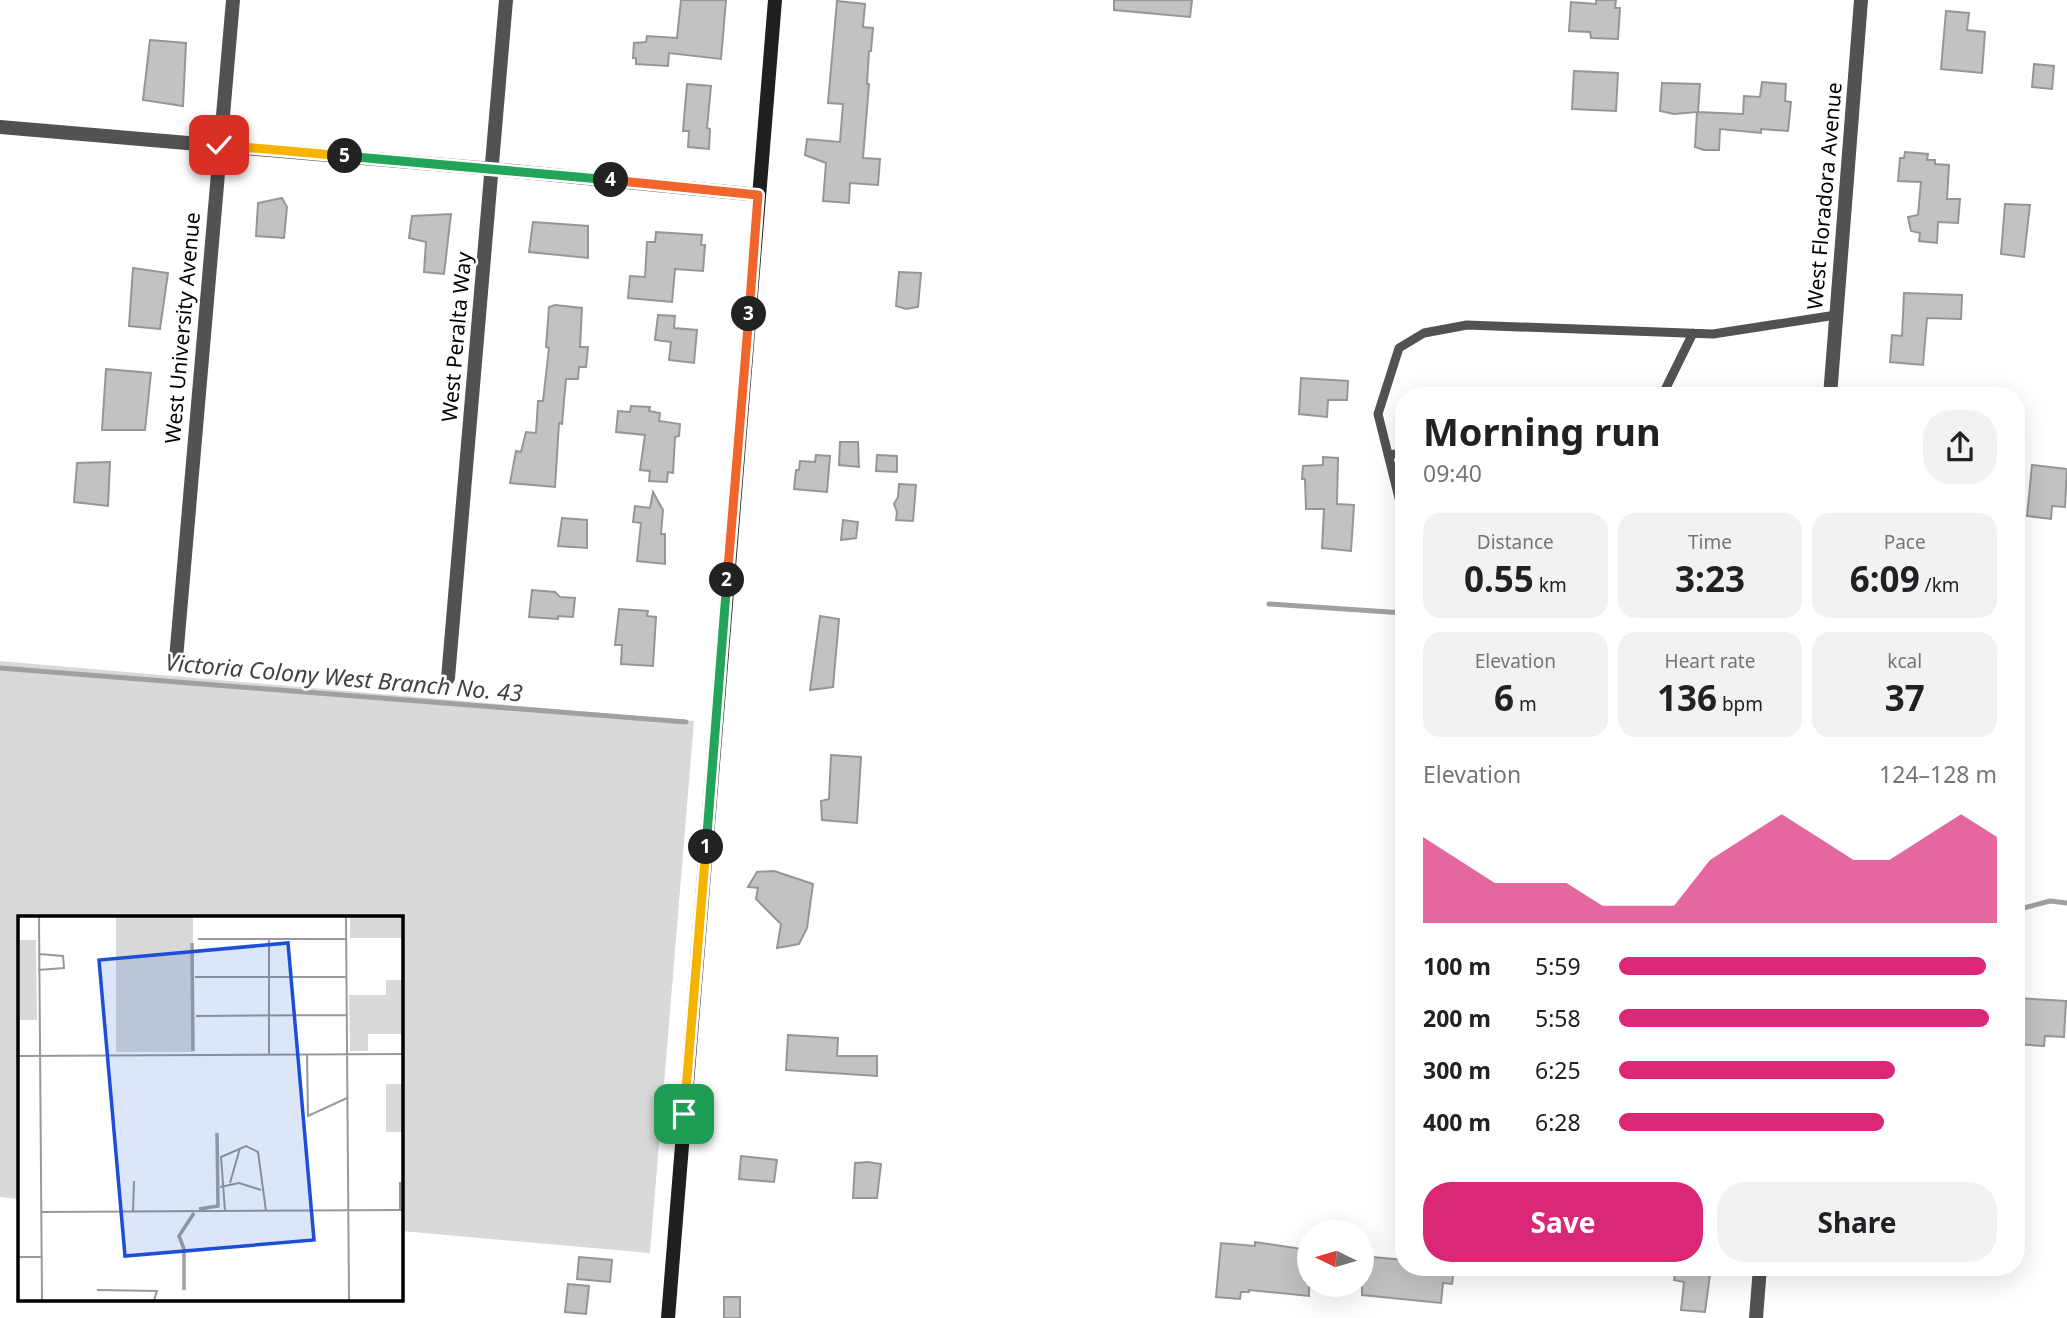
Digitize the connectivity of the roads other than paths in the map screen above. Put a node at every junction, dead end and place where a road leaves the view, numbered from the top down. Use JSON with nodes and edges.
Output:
{"nodes":[{"id":1,"x":233,"y":0,"type":"edge"},
{"id":2,"x":506,"y":0,"type":"edge"},
{"id":3,"x":775,"y":0,"type":"edge"},
{"id":4,"x":1861,"y":0,"type":"edge"},
{"id":5,"x":0,"y":127,"type":"edge"},
{"id":6,"x":219,"y":145,"type":"junction"},
{"id":7,"x":492,"y":169,"type":"junction"},
{"id":8,"x":758,"y":195,"type":"junction"},
{"id":9,"x":1836,"y":315,"type":"junction"},
{"id":10,"x":1693,"y":333,"type":"junction"},
{"id":11,"x":1666,"y":387,"type":"edge"},
{"id":12,"x":1831,"y":387,"type":"edge"},
{"id":13,"x":1395,"y":454,"type":"edge"},
{"id":14,"x":1388,"y":455,"type":"junction"},
{"id":15,"x":1395,"y":483,"type":"edge"},
{"id":16,"x":176,"y":659,"type":"dead end"},
{"id":17,"x":448,"y":678,"type":"dead end"},
{"id":18,"x":1759,"y":1276,"type":"edge"},
{"id":19,"x":668,"y":1318,"type":"edge"},
{"id":20,"x":1756,"y":1318,"type":"edge"}],
"edges":[{"from":1,"to":6,"type":"street","name":"West University Avenue"},
{"from":2,"to":7,"type":"street","name":"West Peralta Way"},
{"from":3,"to":8,"type":"main road"},
{"from":4,"to":9,"type":"street","name":"West Floradora Avenue"},
{"from":5,"to":6,"type":"street"},
{"from":6,"to":7,"type":"street"},
{"from":6,"to":16,"type":"street","name":"West University Avenue"},
{"from":7,"to":8,"type":"street"},
{"from":7,"to":17,"type":"street","name":"West Peralta Way"},
{"from":8,"to":19,"type":"main road"},
{"from":9,"to":10,"type":"lane"},
{"from":9,"to":12,"type":"street","name":"West Floradora Avenue"},
{"from":10,"to":11,"type":"lane"},
{"from":10,"to":14,"type":"lane"},
{"from":13,"to":14,"type":"lane"},
{"from":14,"to":15,"type":"lane"},
{"from":18,"to":20,"type":"street"}]}
